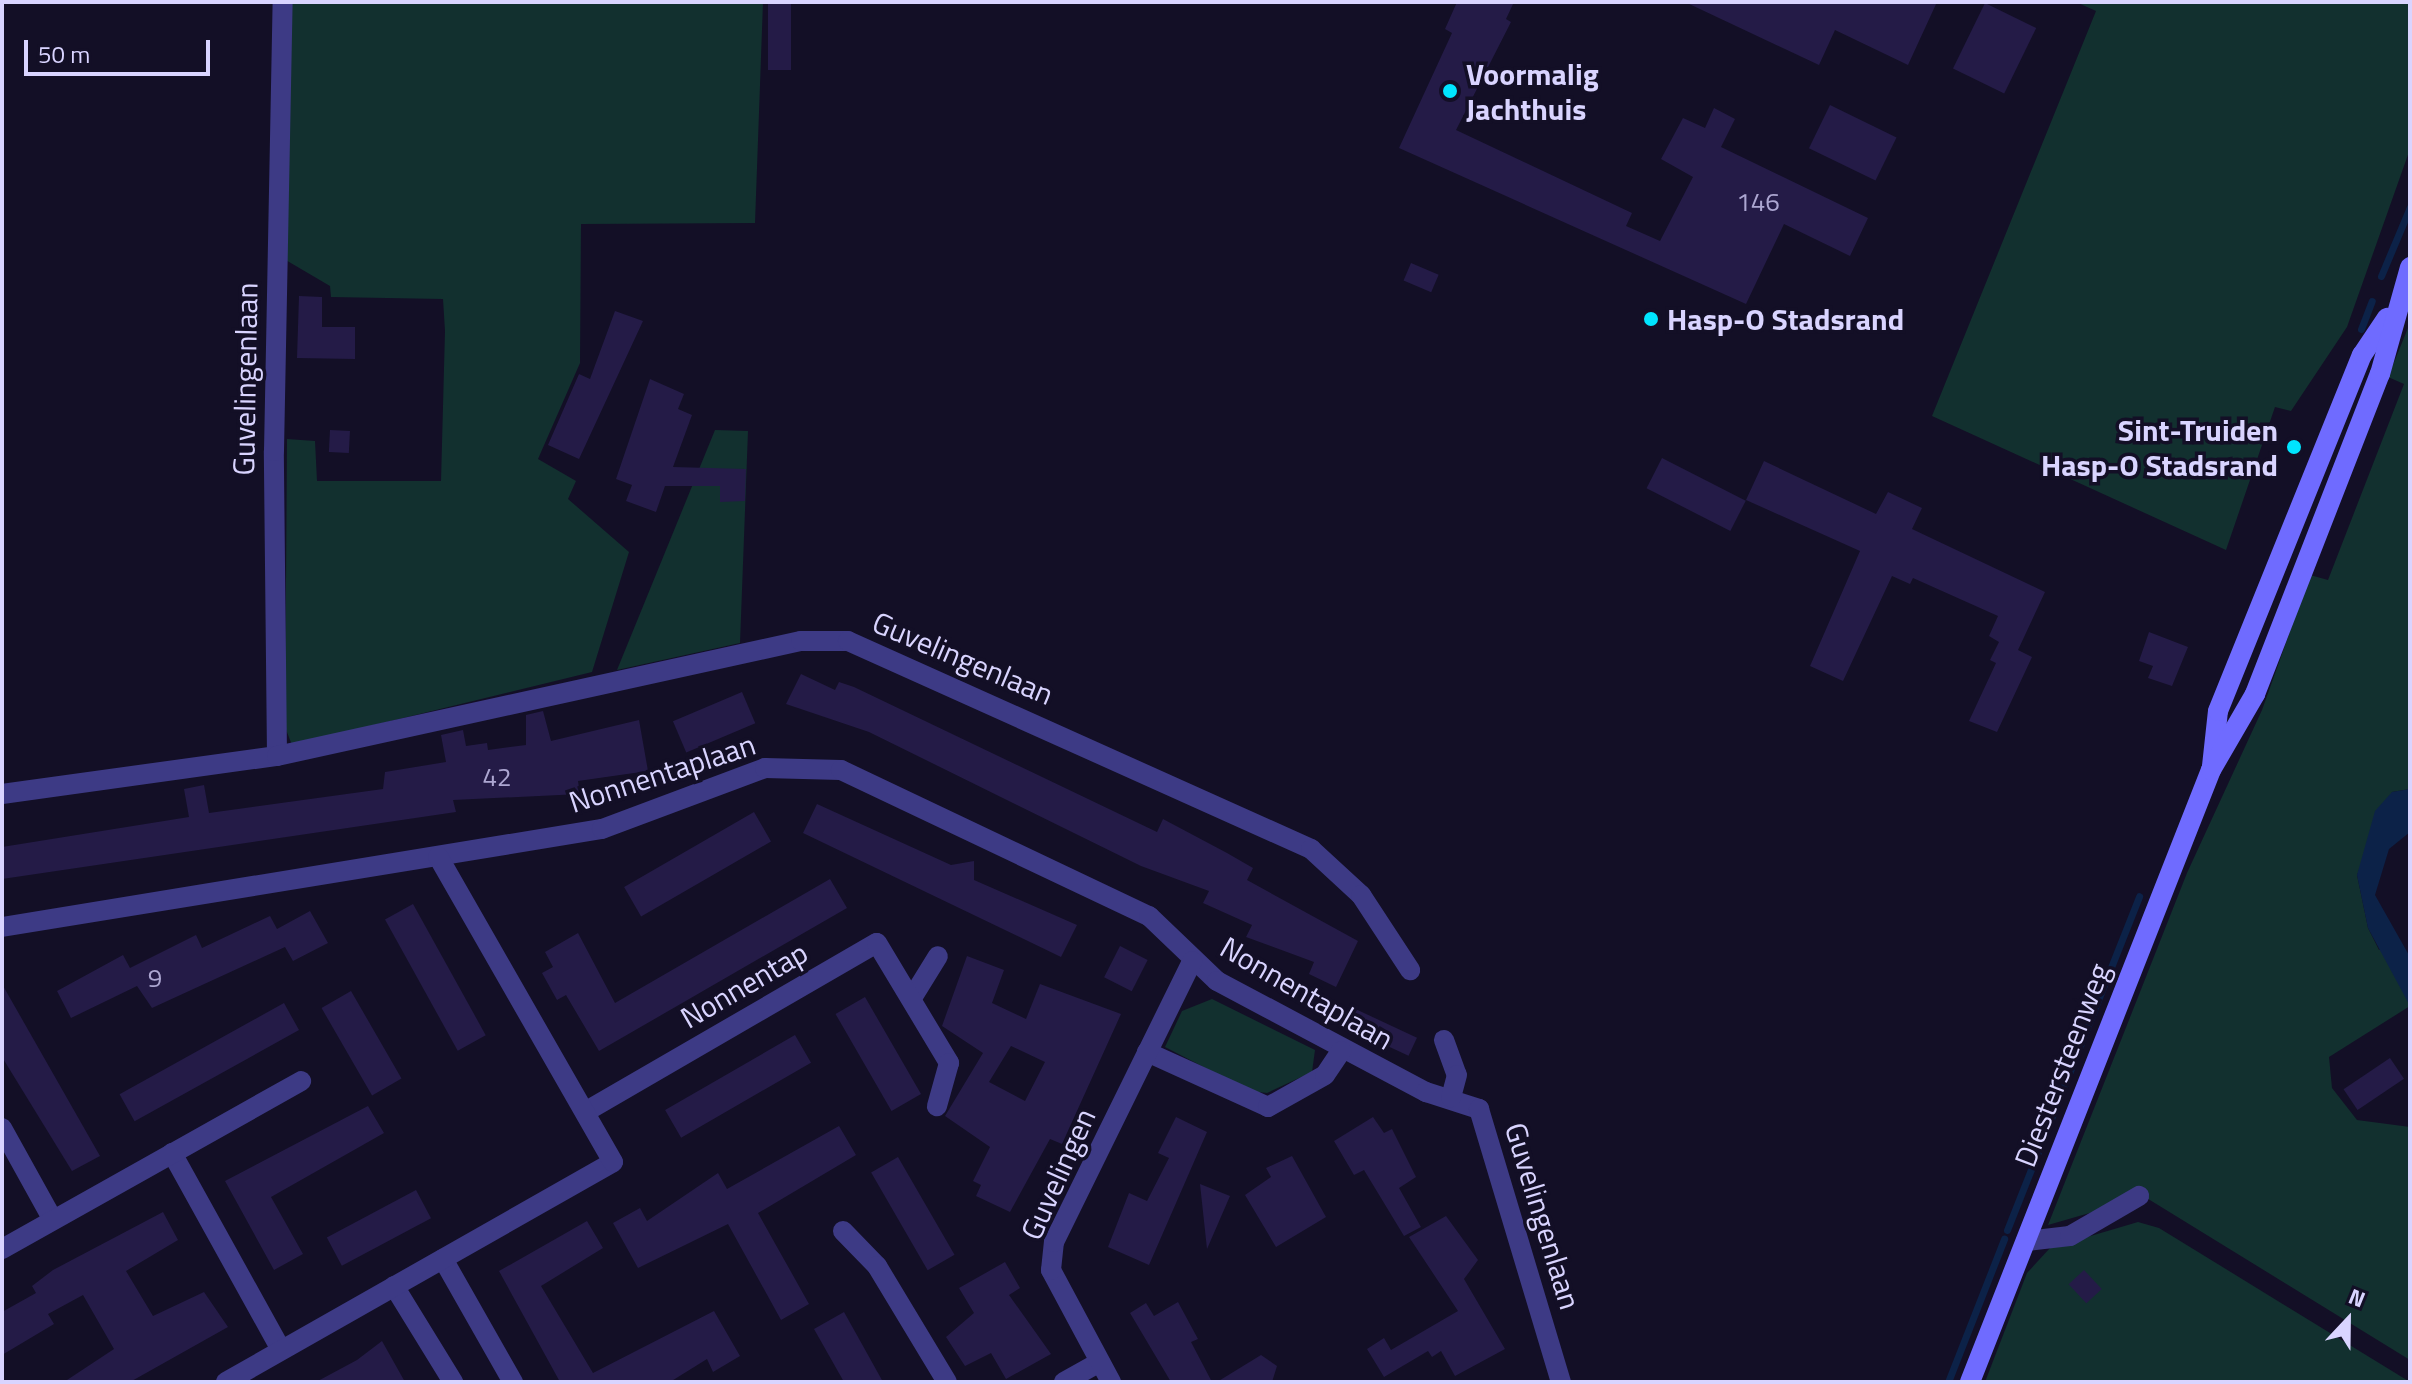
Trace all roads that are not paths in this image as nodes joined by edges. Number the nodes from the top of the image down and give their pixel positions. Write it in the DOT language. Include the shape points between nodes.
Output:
graph roads {
  1 [pos="283,2"];
  2 [pos="2410,267"];
  3 [pos="277,756"];
  4 [pos="2,794"];
  5 [pos="438,857"];
  6 [pos="2,927"];
  7 [pos="938,956"];
  8 [pos="1192,961"];
  9 [pos="1410,970"];
  10 [pos="912,998"];
  11 [pos="1444,1040"];
  12 [pos="1341,1051"];
  13 [pos="1147,1052"];
  14 [pos="301,1081"];
  15 [pos="1451,1097"];
  16 [pos="937,1106"];
  17 [pos="585,1112"];
  18 [pos="2,1128"];
  19 [pos="172,1153"];
  20 [pos="2139,1196"];
  21 [pos="53,1220"];
  22 [pos="843,1231"];
  23 [pos="2026,1241"];
  24 [pos="2,1249"];
  25 [pos="443,1259"];
  26 [pos="394,1286"];
  27 [pos="281,1350"];
  28 [pos="1100,1362"];
  29 [pos="226,1382"];
  30 [pos="453,1382"];
  31 [pos="513,1382"];
  32 [pos="947,1382"];
  33 [pos="1064,1382"];
  34 [pos="1111,1382"];
  35 [pos="1561,1382"];
  36 [pos="1970,1382"];
  1 -- 3 [label="street, Guvelingenlaan" via="274,451"];
  2 -- 23 [label="main road, Diestersteenweg" via="2393,310 2380,374 2247,714 2211,770"];
  3 -- 4 [label="street, Guvelingenlaan"];
  3 -- 9 [label="street, Guvelingenlaan" via="801,641 848,641 1311,849 1361,895"];
  5 -- 6 [label="street, Nonnentaplaan"];
  5 -- 8 [label="street, Nonnentaplaan" via="602,829 765,768 821,765 1149,916"];
  5 -- 17 [label="street"];
  7 -- 10 [label="street"];
  8 -- 12 [label="street, Nonnentaplaan"];
  8 -- 13 [label="street, Guvelingen"];
  10 -- 16 [label="street, Nonnentap" via="951,1071"];
  10 -- 17 [label="street, Nonnentap" via="877,943"];
  11 -- 15 [label="street" via="1457,1075"];
  12 -- 13 [label="street" via="1325,1075 1268,1107"];
  12 -- 15 [label="street, Nonnentaplaan" via="1426,1092"];
  13 -- 28 [label="street, Guvelingen" via="1054,1242 1051,1270"];
  14 -- 19 [label="street"];
  15 -- 35 [label="street, Guvelingenlaan" via="1479,1109"];
  17 -- 25 [label="street" via="613,1162"];
  18 -- 21 [label="street"];
  19 -- 21 [label="street"];
  19 -- 27 [label="street"];
  20 -- 23 [label="street" via="2070,1236"];
  21 -- 24 [label="street"];
  22 -- 32 [label="street" via="877,1266"];
  23 -- 36 [label="main road, Diestersteenweg"];
  25 -- 26 [label="street"];
  25 -- 31 [label="street"];
  26 -- 27 [label="street"];
  26 -- 30 [label="street"];
  27 -- 29 [label="street"];
  28 -- 33 [label="street"];
  28 -- 34 [label="street, Guvelingen"];
}
